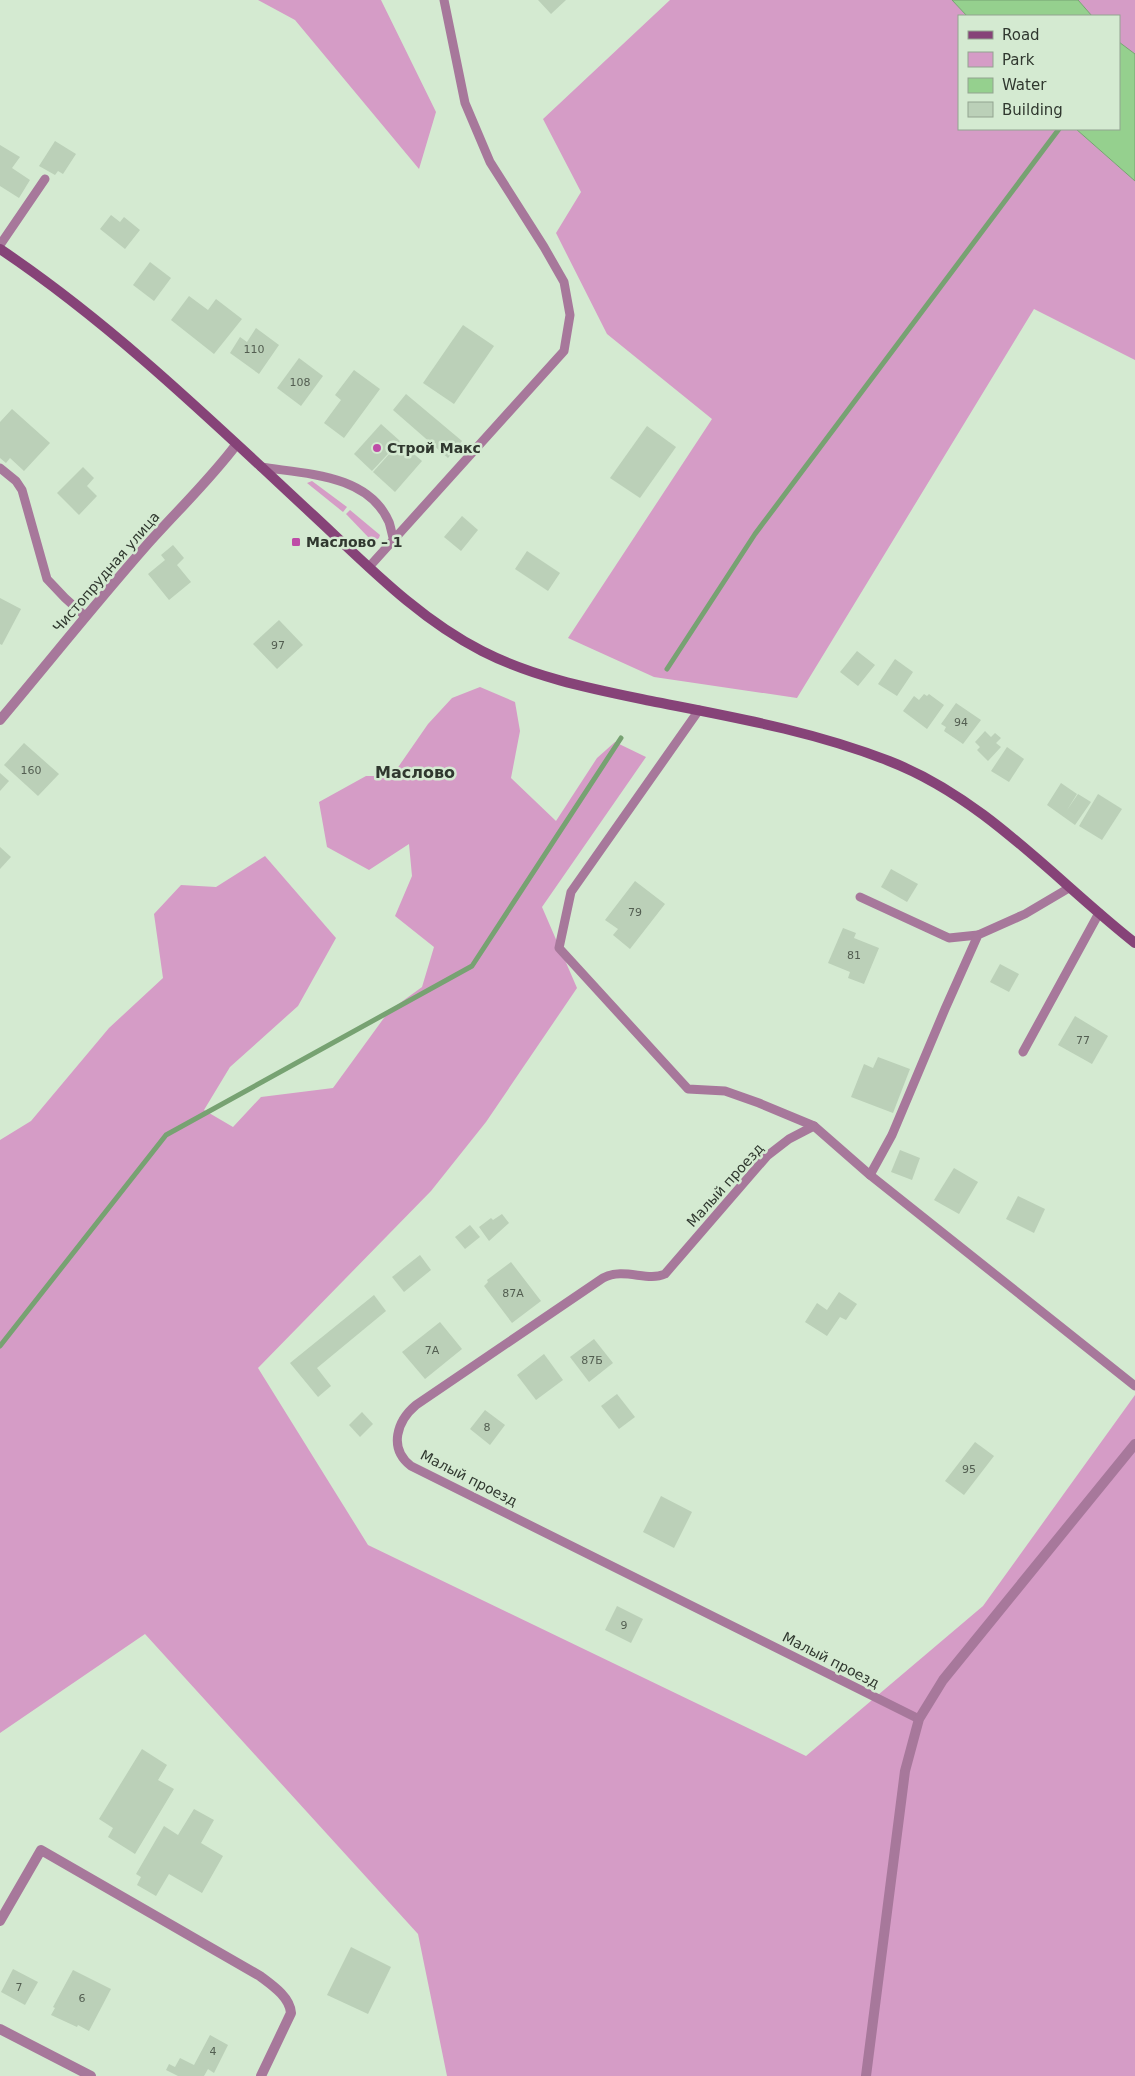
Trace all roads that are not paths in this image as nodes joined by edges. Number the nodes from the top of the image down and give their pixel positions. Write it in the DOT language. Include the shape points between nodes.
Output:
graph roads {
  1 [pos="444,0"];
  2 [pos="45,179"];
  3 [pos="0,245"];
  4 [pos="0,249"];
  5 [pos="236,445"];
  6 [pos="261,467"];
  7 [pos="0,468"];
  8 [pos="394,541"];
  9 [pos="369,567"];
  10 [pos="85,616"];
  11 [pos="699,710"];
  12 [pos="0,720"];
  13 [pos="1069,888"];
  14 [pos="860,897"];
  15 [pos="1099,913"];
  16 [pos="978,935"];
  17 [pos="1135,943"];
  18 [pos="1023,1052"];
  19 [pos="814,1126"];
  20 [pos="870,1175"];
  21 [pos="1135,1386"];
  22 [pos="1135,1444"];
  23 [pos="918,1719"];
  24 [pos="0,1921"];
  25 [pos="0,2029"];
  26 [pos="90,2076"];
  27 [pos="261,2076"];
  28 [pos="866,2076"];
  1 -- 8 [label="lane" via="464,103 490,162 564,282 570,316 564,351"];
  2 -- 3 [label="lane"];
  4 -- 5 [label="main road" via="91,315"];
  5 -- 6 [label="main road"];
  5 -- 10 [label="street, Чистопрудная улица"];
  6 -- 8 [label="lane" via="320,476 351,485 380,508"];
  6 -- 9 [label="main road"];
  7 -- 10 [label="lane" via="22,490 48,579"];
  8 -- 9 [label="lane"];
  9 -- 11 [label="main road" via="434,623 527,672 592,689"];
  10 -- 12 [label="street, Чистопрудная улица"];
  11 -- 13 [label="main road" via="788,728 892,762 968,803"];
  11 -- 19 [label="lane" via="571,892 560,948 688,1089 725,1091"];
  13 -- 15 [label="main road"];
  13 -- 16 [label="lane" via="1025,914"];
  14 -- 16 [label="lane" via="945,937"];
  15 -- 17 [label="main road"];
  15 -- 18 [label="lane"];
  16 -- 20 [label="lane" via="892,1136"];
  19 -- 20 [label="lane"];
  19 -- 23 [label="lane, Малый проезд" via="767,1156 665,1274 622,1273 603,1278 416,1405 402,1419 398,1446 411,1466"];
  20 -- 21 [label="lane"];
  22 -- 23 [label="street" via="943,1680"];
  23 -- 28 [label="street" via="902,1790"];
  24 -- 27 [label="street" via="40,1850 260,1976 289,2003 291,2013"];
  25 -- 26 [label="street"];
}
